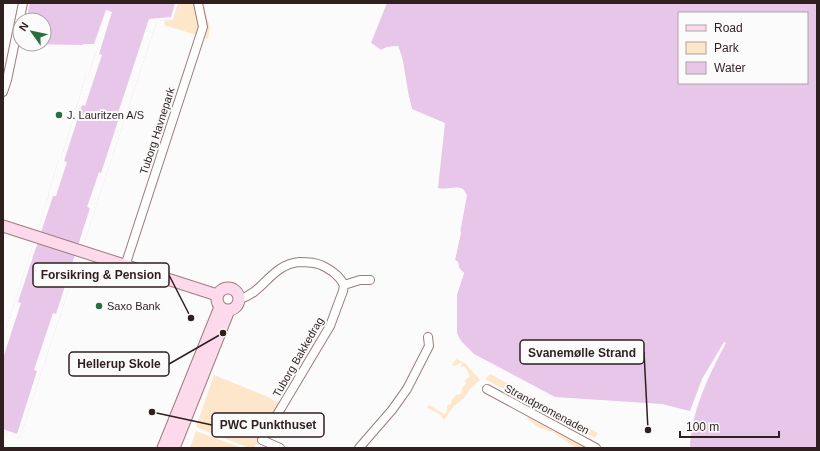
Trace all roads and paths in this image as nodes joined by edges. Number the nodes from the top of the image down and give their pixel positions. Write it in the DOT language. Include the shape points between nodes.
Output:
graph roads {
  1 [pos="23,3"];
  2 [pos="198,3"];
  3 [pos="3,92"];
  4 [pos="3,226"];
  5 [pos="125,266"];
  6 [pos="370,280"];
  7 [pos="344,286"];
  8 [pos="217,295"];
  9 [pos="240,299"];
  10 [pos="225,308"];
  11 [pos="428,337"];
  12 [pos="487,389"];
  13 [pos="163,448"];
  14 [pos="174,448"];
  15 [pos="280,448"];
  16 [pos="359,448"];
  17 [pos="596,448"];
  1 -- 3 [label="street"];
  2 -- 5 [label="street, Tuborg Havnepark" via="203,27"];
  4 -- 5 [label="street"];
  5 -- 8 [label="street"];
  6 -- 7 [label="street" via="360,280"];
  7 -- 9 [label="street" via="334,272 318,264 293,263 280,268 251,295"];
  7 -- 15 [label="street, Tuborg Bakkedrag" via="330,326 262,440"];
  8 -- 9 [label="street" via="222,289 229,287 238,292"];
  8 -- 10 [label="street" via="217,302"];
  9 -- 10 [label="street" via="237,306"];
  10 -- 13 [label="street"];
  10 -- 14 [label="street"];
  11 -- 16 [label="street" via="429,346 407,389"];
  12 -- 17 [label="street, Strandpromenaden"];
}
